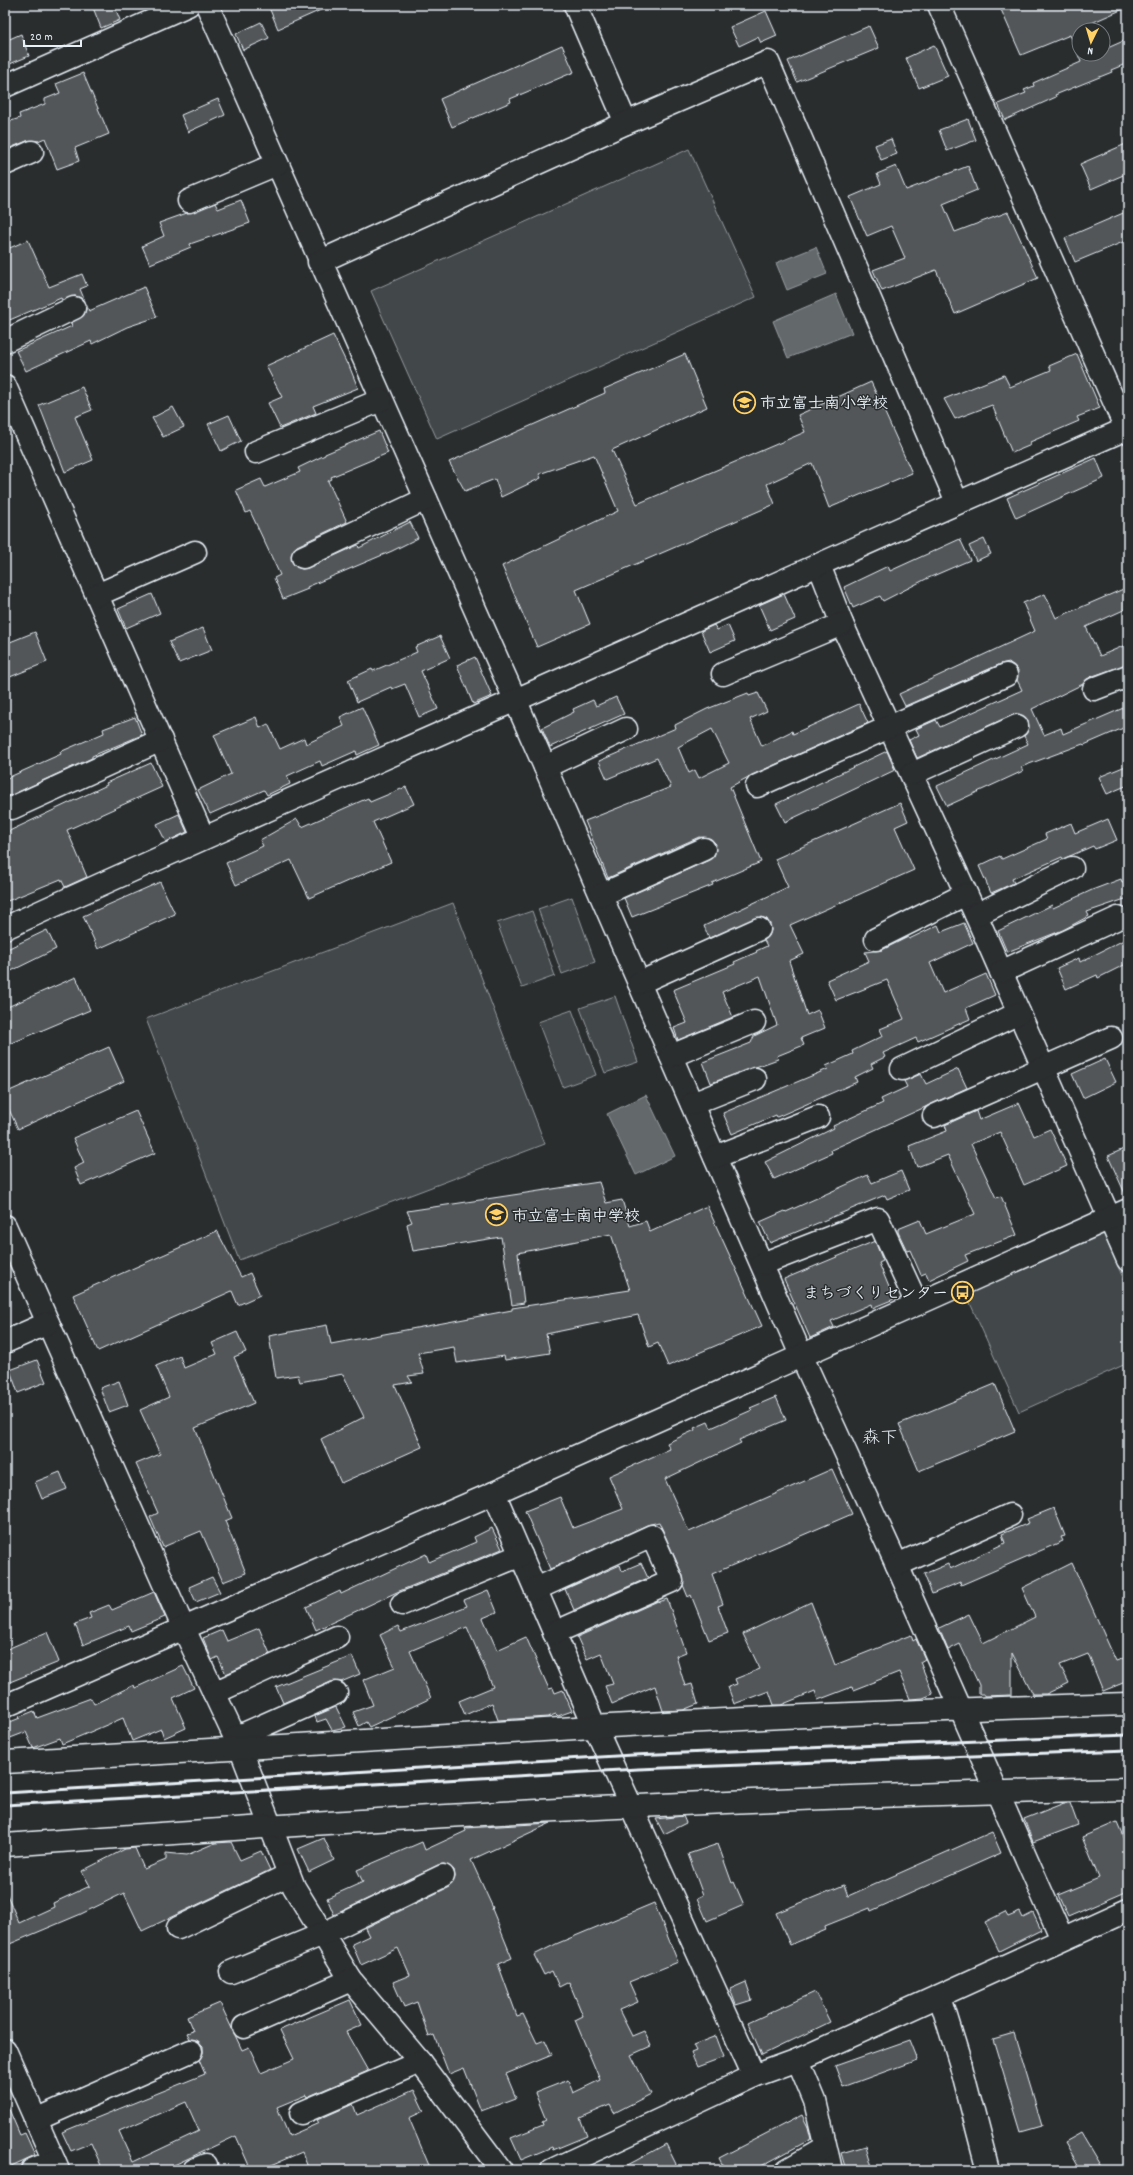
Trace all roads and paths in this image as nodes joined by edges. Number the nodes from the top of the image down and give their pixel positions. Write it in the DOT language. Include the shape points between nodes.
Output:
graph roads {
  1 [pos="188,5"];
  2 [pos="207,5"];
  3 [pos="574,5"];
  4 [pos="939,5"];
  5 [pos="5,86"];
  6 [pos="626,123"];
  7 [pos="32,152"];
  8 [pos="5,164"];
  9 [pos="276,164"];
  10 [pos="189,201"];
  11 [pos="319,262"];
  12 [pos="74,308"];
  13 [pos="5,341"];
  14 [pos="7,396"];
  15 [pos="381,400"];
  16 [pos="1127,430"];
  17 [pos="256,452"];
  18 [pos="426,499"];
  19 [pos="957,502"];
  20 [pos="195,552"];
  21 [pos="303,557"];
  22 [pos="819,565"];
  23 [pos="97,595"];
  24 [pos="842,624"];
  25 [pos="723,674"];
  26 [pos="1006,675"];
  27 [pos="1128,676"];
  28 [pos="1094,689"];
  29 [pos="514,701"];
  30 [pos="888,726"];
  31 [pos="1017,726"];
  32 [pos="626,729"];
  33 [pos="161,740"];
  34 [pos="545,767"];
  35 [pos="912,774"];
  36 [pos="757,786"];
  37 [pos="12,808"];
  38 [pos="203,837"];
  39 [pos="704,849"];
  40 [pos="1072,868"];
  41 [pos="966,894"];
  42 [pos="601,895"];
  43 [pos="976,915"];
  44 [pos="1118,918"];
  45 [pos="5,928"];
  46 [pos="759,929"];
  47 [pos="876,939"];
  48 [pos="1001,972"];
  49 [pos="639,982"];
  50 [pos="1019,1013"];
  51 [pos="754,1022"];
  52 [pos="1111,1038"];
  53 [pos="671,1056"];
  54 [pos="1044,1067"];
  55 [pos="902,1069"];
  56 [pos="755,1079"];
  57 [pos="692,1104"];
  58 [pos="934,1116"];
  59 [pos="818,1117"];
  60 [pos="715,1157"];
  61 [pos="1119,1214"];
  62 [pos="5,1226"];
  63 [pos="1128,1260"];
  64 [pos="762,1264"];
  65 [pos="916,1304"];
  66 [pos="48,1323"];
  67 [pos="5,1342"];
  68 [pos="801,1355"];
  69 [pos="494,1492"];
  70 [pos="1010,1515"];
  71 [pos="521,1555"];
  72 [pos="897,1565"];
  73 [pos="536,1589"];
  74 [pos="402,1604"];
  75 [pos="184,1629"];
  76 [pos="554,1633"];
  77 [pos="337,1637"];
  78 [pos="214,1693"];
  79 [pos="336,1693"];
  80 [pos="1128,1704"];
  81 [pos="5,1706"];
  82 [pos="959,1709"];
  83 [pos="595,1727"];
  84 [pos="238,1744"];
  85 [pos="5,1762"];
  86 [pos="1128,1789"];
  87 [pos="996,1792"];
  88 [pos="631,1808"];
  89 [pos="271,1825"];
  90 [pos="5,1845"];
  91 [pos="288,1875"];
  92 [pos="443,1876"];
  93 [pos="1128,1910"];
  94 [pos="178,1928"];
  95 [pos="323,1934"];
  96 [pos="1062,1939"];
  97 [pos="231,1972"];
  98 [pos="351,1980"];
  99 [pos="940,1997"];
  100 [pos="244,2027"];
  101 [pos="5,2050"];
  102 [pos="191,2052"];
  103 [pos="798,2060"];
  104 [pos="420,2062"];
  105 [pos="754,2076"];
  106 [pos="300,2113"];
  107 [pos="35,2120"];
  108 [pos="825,2148"];
  109 [pos="56,2165"];
  110 [pos="32,2170"];
  111 [pos="501,2170"];
  112 [pos="552,2170"];
  113 [pos="787,2170"];
  114 [pos="832,2170"];
  115 [pos="988,2170"];
  1 -- 5 [label="street"];
  2 -- 9 [label="street"];
  3 -- 6 [label="street"];
  4 -- 16 [label="street"];
  6 -- 11 [label="street"];
  6 -- 19 [label="street" via="768,62"];
  7 -- 8 [label="street"];
  9 -- 10 [label="street"];
  9 -- 11 [label="street"];
  11 -- 15 [label="street"];
  12 -- 13 [label="street"];
  14 -- 23 [label="street"];
  15 -- 17 [label="street"];
  15 -- 18 [label="street"];
  16 -- 19 [label="street"];
  18 -- 21 [label="street"];
  18 -- 29 [label="street"];
  19 -- 22 [label="street"];
  20 -- 23 [label="street"];
  22 -- 24 [label="street"];
  22 -- 29 [label="street"];
  23 -- 33 [label="street"];
  24 -- 25 [label="street"];
  24 -- 30 [label="street"];
  26 -- 30 [label="street"];
  27 -- 28 [label="street"];
  29 -- 34 [label="street"];
  29 -- 38 [label="street"];
  30 -- 35 [label="street"];
  30 -- 36 [label="street"];
  31 -- 35 [label="street"];
  32 -- 34 [label="street"];
  33 -- 37 [label="street"];
  33 -- 38 [label="street"];
  34 -- 42 [label="street"];
  35 -- 41 [label="street"];
  38 -- 45 [label="street"];
  39 -- 42 [label="street"];
  40 -- 43 [label="street"];
  41 -- 43 [label="street"];
  41 -- 47 [label="street"];
  42 -- 49 [label="street"];
  43 -- 48 [label="street"];
  44 -- 48 [label="street"];
  46 -- 49 [label="street"];
  48 -- 50 [label="street"];
  49 -- 53 [label="street"];
  50 -- 54 [label="street"];
  50 -- 55 [label="street"];
  51 -- 53 [label="street"];
  52 -- 54 [label="street"];
  53 -- 57 [label="street"];
  54 -- 58 [label="street"];
  54 -- 61 [label="street"];
  56 -- 57 [label="street"];
  57 -- 60 [label="street"];
  59 -- 60 [label="street"];
  60 -- 64 [label="street"];
  61 -- 63 [label="street"];
  61 -- 65 [label="street"];
  62 -- 66 [label="street"];
  64 -- 65 [label="street" via="878,1219"];
  64 -- 68 [label="street"];
  65 -- 68 [label="street"];
  66 -- 67 [label="street"];
  66 -- 75 [label="street"];
  68 -- 69 [label="street"];
  68 -- 72 [label="street"];
  69 -- 71 [label="street"];
  69 -- 75 [label="street"];
  70 -- 72 [label="street"];
  71 -- 73 [label="street"];
  71 -- 74 [label="street"];
  72 -- 82 [label="street"];
  73 -- 76 [label="street"];
  73 -- 76 [label="street" via="652,1536 672,1581"];
  75 -- 78 [label="street"];
  75 -- 81 [label="street"];
  76 -- 83 [label="street"];
  77 -- 78 [label="street"];
  78 -- 84 [label="street"];
  79 -- 84 [label="street"];
  80 -- 82 [label="street"];
  82 -- 83 [label="street"];
  82 -- 87 [label="street"];
  83 -- 84 [label="street"];
  83 -- 88 [label="street"];
  84 -- 85 [label="street"];
  84 -- 89 [label="street"];
  86 -- 87 [label="street"];
  87 -- 88 [label="street"];
  87 -- 96 [label="street"];
  88 -- 89 [label="street"];
  88 -- 105 [label="street"];
  89 -- 90 [label="street"];
  89 -- 91 [label="street"];
  91 -- 94 [label="street"];
  91 -- 95 [label="street"];
  92 -- 95 [label="street"];
  93 -- 96 [label="street"];
  95 -- 97 [label="street"];
  95 -- 98 [label="street"];
  96 -- 99 [label="street"];
  98 -- 100 [label="street"];
  98 -- 104 [label="street"];
  99 -- 103 [label="street"];
  99 -- 115 [label="street"];
  101 -- 107 [label="street"];
  102 -- 107 [label="street"];
  103 -- 105 [label="street"];
  103 -- 108 [label="street" via="815,2101"];
  104 -- 106 [label="street"];
  104 -- 111 [label="street"];
  105 -- 112 [label="street"];
  107 -- 109 [label="street"];
  108 -- 113 [label="street"];
  108 -- 114 [label="street"];
  109 -- 110 [label="street"];
}
